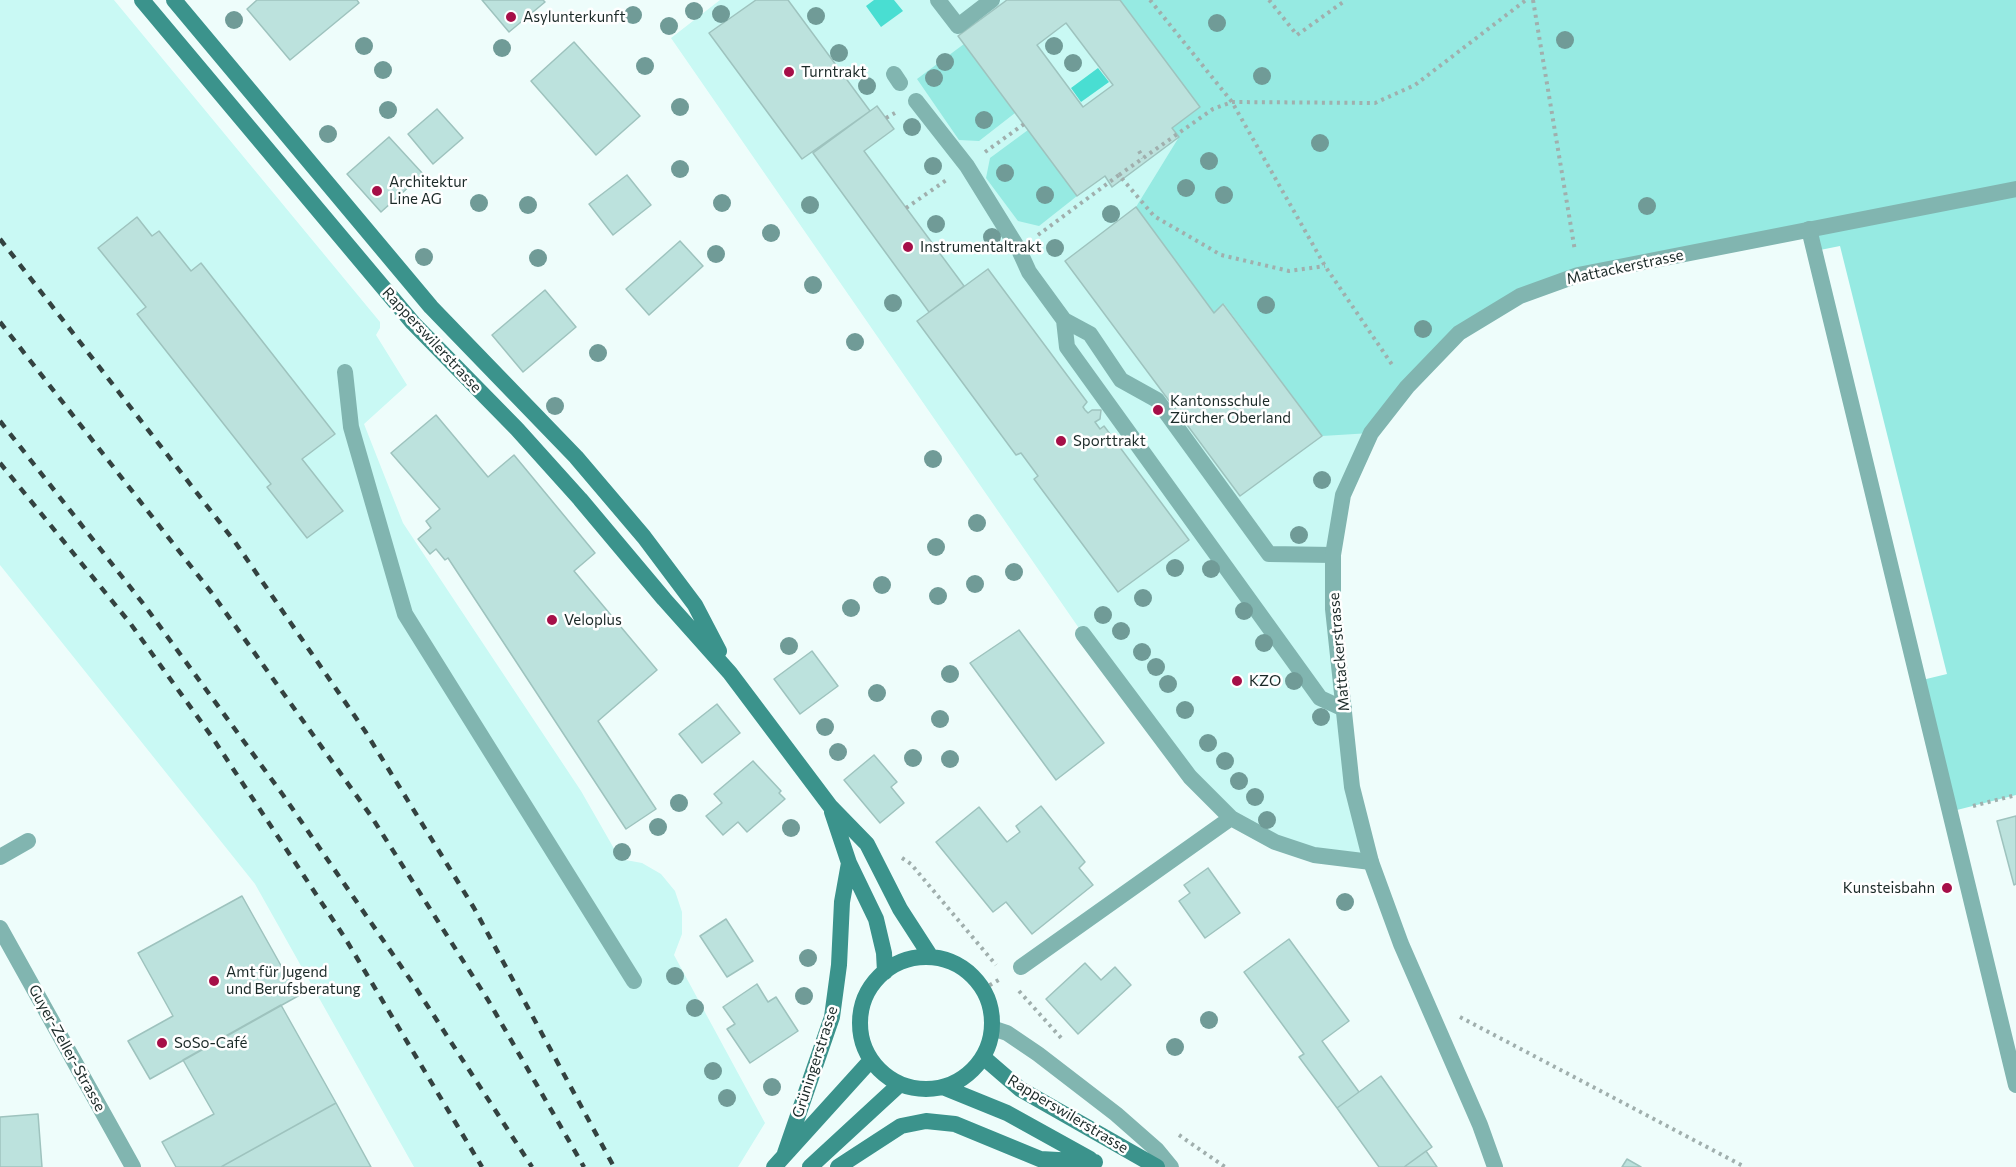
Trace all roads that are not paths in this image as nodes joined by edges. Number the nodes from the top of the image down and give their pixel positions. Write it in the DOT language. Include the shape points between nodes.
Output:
graph roads {
  1 [pos="142,0"];
  2 [pos="938,0"];
  3 [pos="992,0"];
  4 [pos="177,1"];
  5 [pos="916,101"];
  6 [pos="2016,189"];
  7 [pos="1809,229"];
  8 [pos="1064,320"];
  9 [pos="345,372"];
  10 [pos="1334,555"];
  11 [pos="1083,634"];
  12 [pos="730,673"];
  13 [pos="1344,709"];
  14 [pos="830,806"];
  15 [pos="1231,818"];
  16 [pos="28,841"];
  17 [pos="0,857"];
  18 [pos="1371,862"];
  19 [pos="849,863"];
  20 [pos="0,928"];
  21 [pos="931,957"];
  22 [pos="1021,967"];
  23 [pos="885,972"];
  24 [pos="634,981"];
  25 [pos="992,1028"];
  26 [pos="983,1057"];
  27 [pos="871,1060"];
  28 [pos="900,1084"];
  29 [pos="2016,1085"];
  30 [pos="943,1087"];
  31 [pos="785,1153"];
  32 [pos="1099,1165"];
  33 [pos="133,1167"];
  34 [pos="774,1167"];
  35 [pos="810,1167"];
  36 [pos="838,1167"];
  37 [pos="1157,1167"];
  38 [pos="1171,1167"];
  39 [pos="1495,1167"];
  1 -- 12 [label="main road, Rapperswilerstrasse" via="413,323 557,473"];
  2 -- 3 [label="street" via="958,26"];
  4 -- 12 [label="main road, Rapperswilerstrasse" via="431,307 576,457 644,537 695,605"];
  5 -- 8 [label="street" via="967,166 1029,272"];
  6 -- 7 [label="street, Mattackerstrasse"];
  7 -- 10 [label="street, Mattackerstrasse" via="1578,274 1520,296 1459,333 1407,387 1371,433 1343,495"];
  7 -- 29 [label="street"];
  8 -- 10 [label="street" via="1090,334 1121,380 1157,400 1269,554"];
  8 -- 13 [label="street" via="1067,347 1092,382 1320,698"];
  9 -- 24 [label="street" via="351,427 405,614"];
  10 -- 13 [label="street, Mattackerstrasse" via="1333,609"];
  11 -- 15 [label="street" via="1190,777"];
  12 -- 14 [label="main road, Rapperswilerstrasse"];
  13 -- 18 [label="street, Mattackerstrasse" via="1352,787"];
  14 -- 19 [label="main road, Rapperswilerstrasse"];
  14 -- 21 [label="main road, Rapperswilerstrasse" via="867,844 900,909"];
  15 -- 18 [label="street" via="1275,842 1314,855"];
  15 -- 22 [label="street"];
  16 -- 17 [label="street"];
  18 -- 39 [label="street, Mattackerstrasse" via="1401,944"];
  19 -- 23 [label="main road, Rapperswilerstrasse" via="876,919"];
  19 -- 31 [label="main road, Grüningerstrasse" via="832,1017"];
  20 -- 33 [label="street, Guyer-Zeller-Strasse"];
  21 -- 23 [label="main road" via="914,958"];
  21 -- 25 [label="main road" via="961,967 983,989 989,1001"];
  23 -- 27 [label="main road" via="863,1004 860,1023"];
  25 -- 26 [label="main road"];
  25 -- 38 [label="street" via="1038,1054 1116,1114"];
  26 -- 30 [label="main road" via="966,1076"];
  26 -- 37 [label="main road, Rapperswilerstrasse" via="1020,1089"];
  27 -- 28 [label="main road"];
  27 -- 31 [label="main road, Grüningerstrasse"];
  28 -- 30 [label="main road" via="914,1088"];
  28 -- 35 [label="main road"];
  30 -- 32 [label="main road, Rapperswilerstrasse" via="1007,1113"];
  31 -- 34 [label="main road, Grüningerstrasse"];
  32 -- 36 [label="main road" via="1040,1159 955,1124 926,1121 901,1126"];
}
